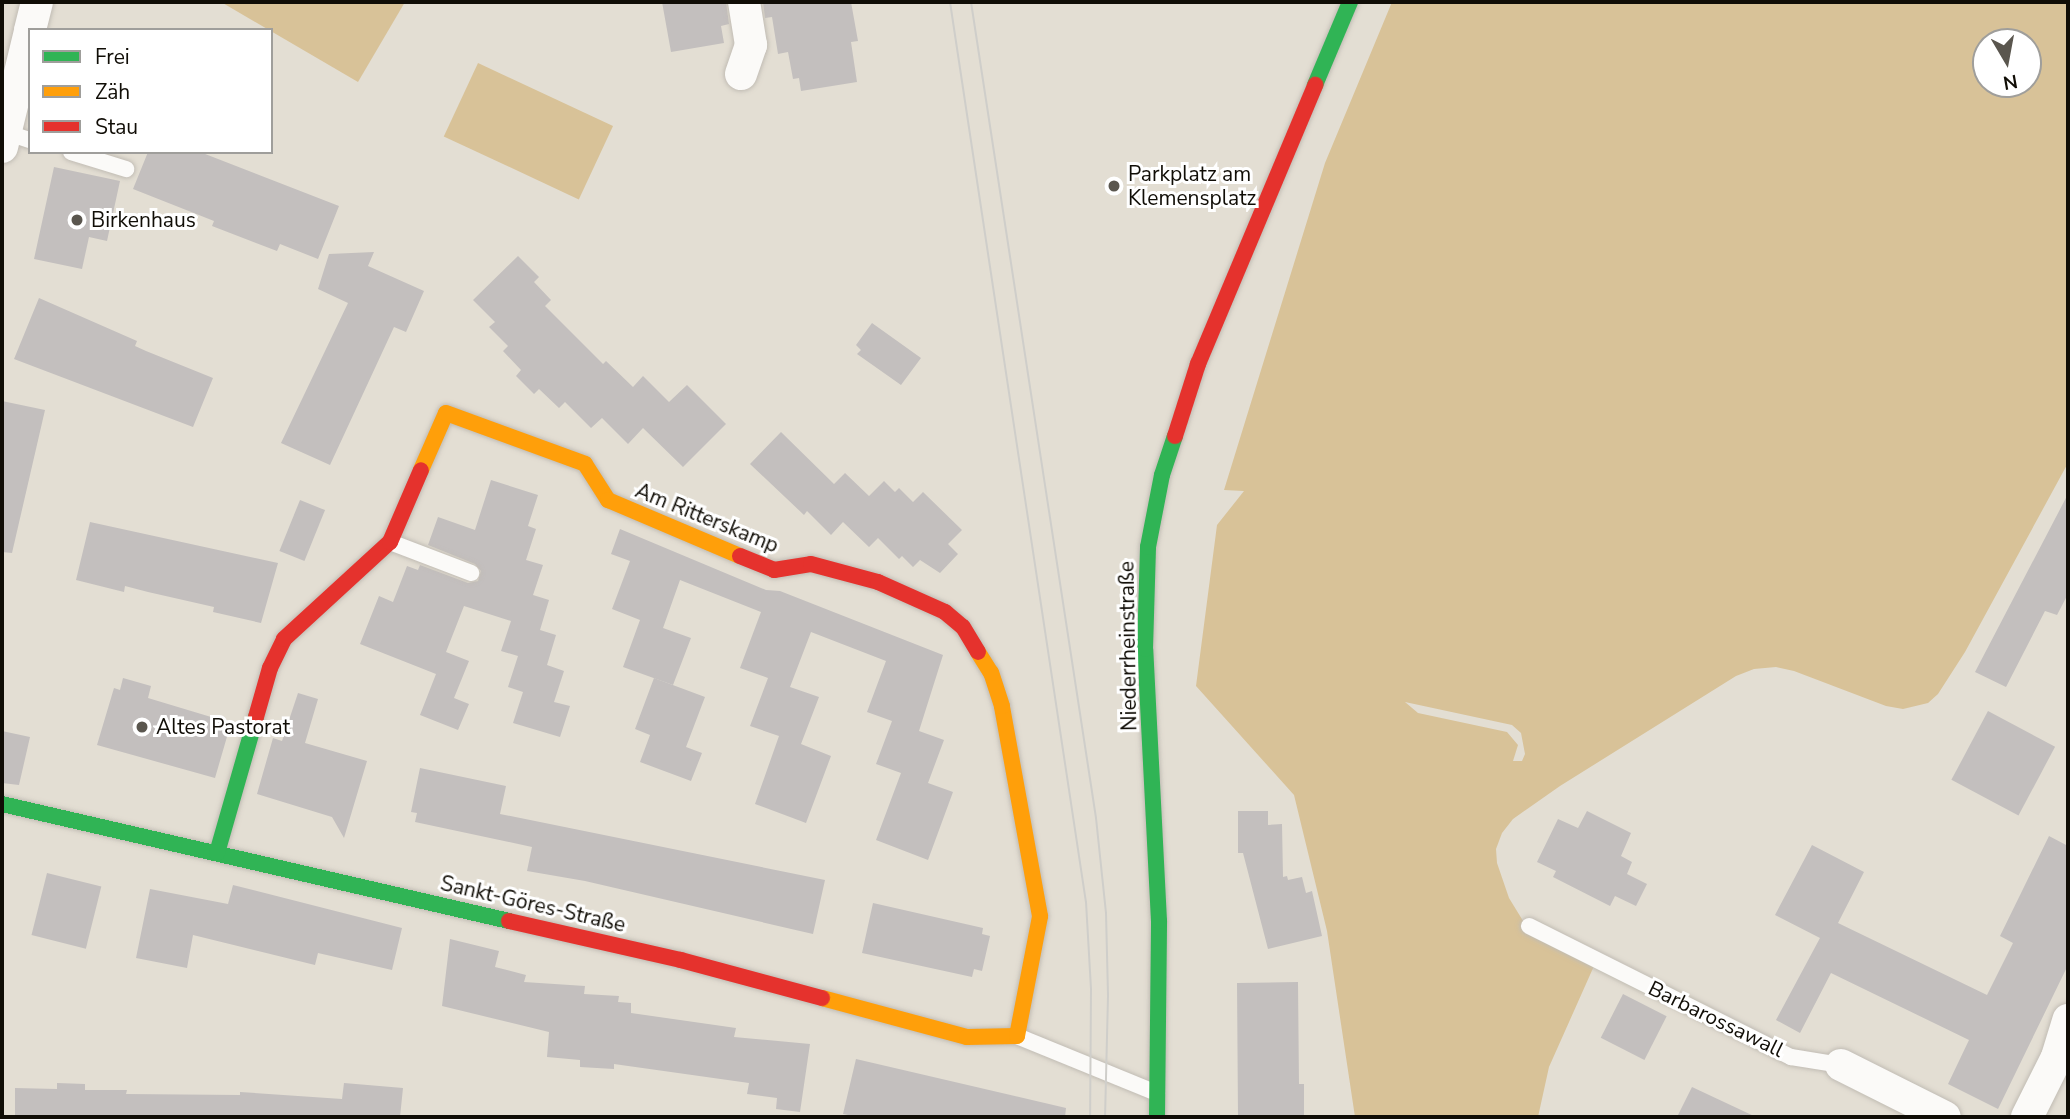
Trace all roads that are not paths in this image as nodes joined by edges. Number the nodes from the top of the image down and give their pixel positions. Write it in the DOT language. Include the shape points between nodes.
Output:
graph roads {
  1 [pos="37,2"];
  2 [pos="744,2"];
  3 [pos="1344,5"];
  4 [pos="31,28"];
  5 [pos="28,41"];
  6 [pos="741,74"];
  7 [pos="9,139"];
  8 [pos="78,154"];
  9 [pos="127,169"];
  10 [pos="390,542"];
  11 [pos="471,573"];
  12 [pos="2,804"];
  13 [pos="216,853"];
  14 [pos="1529,926"];
  15 [pos="2068,1020"];
  16 [pos="1017,1036"];
  17 [pos="1841,1065"];
  18 [pos="1157,1093"];
  19 [pos="1157,1117"];
  20 [pos="1945,1117"];
  21 [pos="2027,1117"];
  1 -- 4 [label="street"];
  2 -- 6 [label="street" via="751,45"];
  3 -- 18 [label="street, Niederrheinstraße" via="1198,364 1162,475 1147,547 1145,649 1159,922"];
  5 -- 7 [label="street"];
  8 -- 9 [label="lane"];
  10 -- 11 [label="lane"];
  10 -- 13 [label="street, Am Ritterskamp" via="284,639 270,667"];
  10 -- 16 [label="street, Am Ritterskamp" via="446,412 585,464 607,500 774,570 811,564 878,582 945,612 977,647 1002,706 1040,916"];
  12 -- 13 [label="street, Sankt-Göres-Straße"];
  13 -- 16 [label="street, Sankt-Göres-Straße" via="681,960 967,1037"];
  14 -- 17 [label="lane, Barbarossawall" via="1791,1057"];
  15 -- 21 [label="street" via="2057,1057"];
  16 -- 18 [label="lane"];
  17 -- 20 [label="street, Barbarossawall"];
  18 -- 19 [label="street, Niederrheinstraße"];
}
